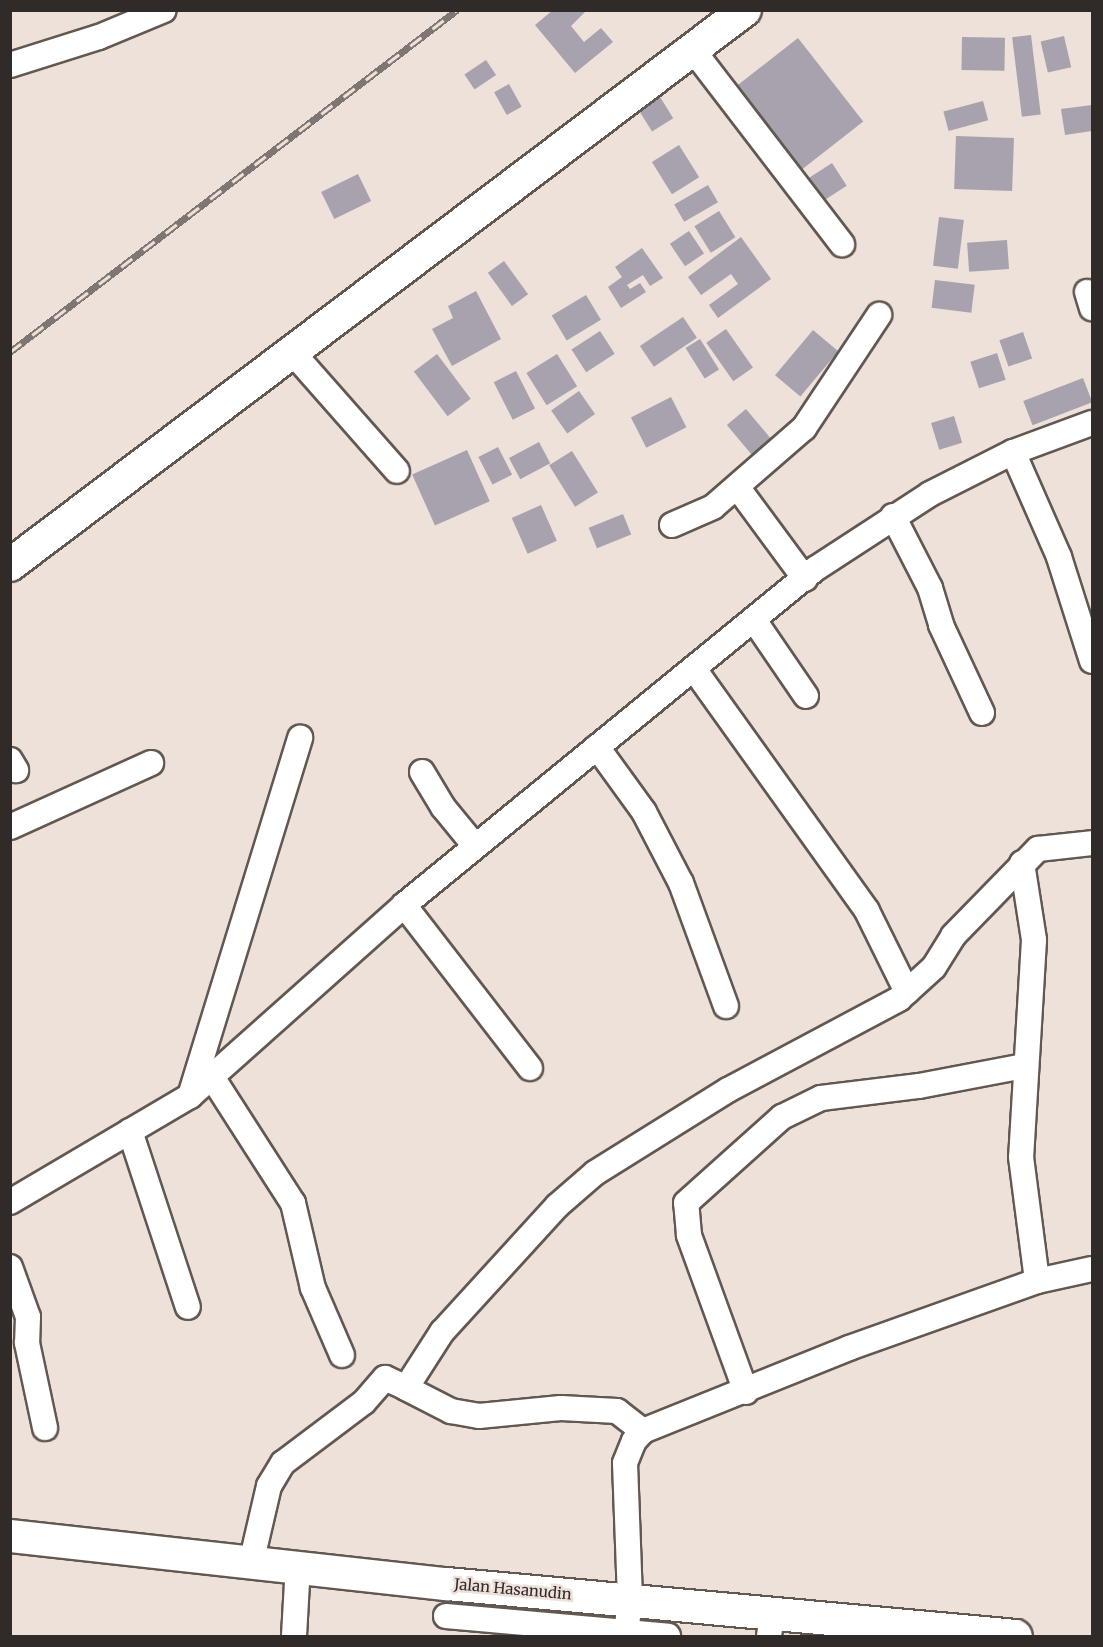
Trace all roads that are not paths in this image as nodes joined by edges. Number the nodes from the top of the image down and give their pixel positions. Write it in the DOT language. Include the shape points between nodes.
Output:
graph roads {
  1 [pos="164,10"];
  2 [pos="745,10"];
  3 [pos="693,51"];
  4 [pos="10,65"];
  5 [pos="842,244"];
  6 [pos="879,315"];
  7 [pos="293,354"];
  8 [pos="1092,423"];
  9 [pos="1013,452"];
  10 [pos="397,471"];
  11 [pos="738,488"];
  12 [pos="893,516"];
  13 [pos="672,525"];
  14 [pos="10,565"];
  15 [pos="805,579"];
  16 [pos="754,620"];
  17 [pos="1092,661"];
  18 [pos="694,669"];
  19 [pos="806,696"];
  20 [pos="981,713"];
  21 [pos="300,738"];
  22 [pos="597,747"];
  23 [pos="151,763"];
  24 [pos="422,772"];
  25 [pos="10,826"];
  26 [pos="1092,843"];
  27 [pos="475,846"];
  28 [pos="1022,863"];
  29 [pos="404,905"];
  30 [pos="907,992"];
  31 [pos="726,1006"];
  32 [pos="1024,1066"];
  33 [pos="530,1068"];
  34 [pos="212,1077"];
  35 [pos="190,1096"];
  36 [pos="130,1131"];
  37 [pos="10,1202"];
  38 [pos="10,1267"];
  39 [pos="1092,1269"];
  40 [pos="1037,1281"];
  41 [pos="188,1307"];
  42 [pos="342,1355"];
  43 [pos="406,1388"];
  44 [pos="746,1392"];
  45 [pos="45,1428"];
  46 [pos="643,1431"];
  47 [pos="10,1536"];
  48 [pos="252,1559"];
  49 [pos="298,1565"];
  50 [pos="447,1584"];
  51 [pos="630,1599"];
  52 [pos="771,1625"];
  53 [pos="446,1626"];
  54 [pos="921,1633"];
  55 [pos="626,1634"];
  56 [pos="294,1636"];
  57 [pos="669,1636"];
  58 [pos="1016,1636"];
  1 -- 4 [label="street"];
  2 -- 3 [label="main road"];
  3 -- 5 [label="street"];
  3 -- 7 [label="main road"];
  6 -- 11 [label="street" via="804,428"];
  7 -- 10 [label="street"];
  7 -- 14 [label="main road"];
  8 -- 9 [label="street"];
  9 -- 12 [label="street"];
  9 -- 17 [label="street" via="1059,557"];
  11 -- 13 [label="street" via="713,507"];
  11 -- 15 [label="street"];
  12 -- 15 [label="street"];
  12 -- 20 [label="street" via="930,588 941,625"];
  15 -- 16 [label="street"];
  16 -- 18 [label="street"];
  16 -- 19 [label="street"];
  18 -- 22 [label="street"];
  18 -- 30 [label="street" via="867,911"];
  21 -- 35 [label="street"];
  22 -- 27 [label="street"];
  22 -- 31 [label="street" via="644,812 681,884"];
  23 -- 25 [label="street"];
  24 -- 27 [label="street" via="443,807"];
  26 -- 28 [label="street" via="1038,849"];
  27 -- 29 [label="street"];
  28 -- 30 [label="street" via="953,936 934,967"];
  28 -- 32 [label="street" via="1034,940"];
  29 -- 33 [label="street"];
  29 -- 34 [label="street"];
  30 -- 43 [label="street" via="850,1027 728,1090 595,1173 557,1206 442,1332"];
  32 -- 40 [label="street" via="1021,1157"];
  32 -- 44 [label="street" via="918,1086 821,1098 782,1117 686,1203 689,1235"];
  34 -- 35 [label="street"];
  34 -- 42 [label="street" via="293,1203 309,1255 313,1288"];
  35 -- 36 [label="street"];
  36 -- 37 [label="street"];
  36 -- 41 [label="street"];
  38 -- 45 [label="street" via="28,1317 27,1343"];
  39 -- 40 [label="street"];
  40 -- 44 [label="street" via="849,1348"];
  43 -- 46 [label="street" via="451,1412 479,1416 561,1408 617,1411"];
  43 -- 48 [label="street" via="385,1378 364,1402 283,1463 269,1486"];
  44 -- 46 [label="street"];
  46 -- 51 [label="street" via="625,1463"];
  47 -- 48 [label="main road, Jalan Hasanudin"];
  48 -- 49 [label="main road, Jalan Hasanudin"];
  49 -- 50 [label="main road, Jalan Hasanudin"];
  49 -- 56 [label="street"];
  50 -- 51 [label="main road, Jalan Hasanudin"];
  50 -- 53 [label="street"];
  51 -- 52 [label="main road, Jalan Hasanudin"];
  51 -- 55 [label="street"];
  52 -- 54 [label="main road, Jalan Hasanudin"];
  53 -- 55 [label="street"];
  54 -- 58 [label="main road, Jalan Hasanudin"];
  55 -- 57 [label="street"];
}
